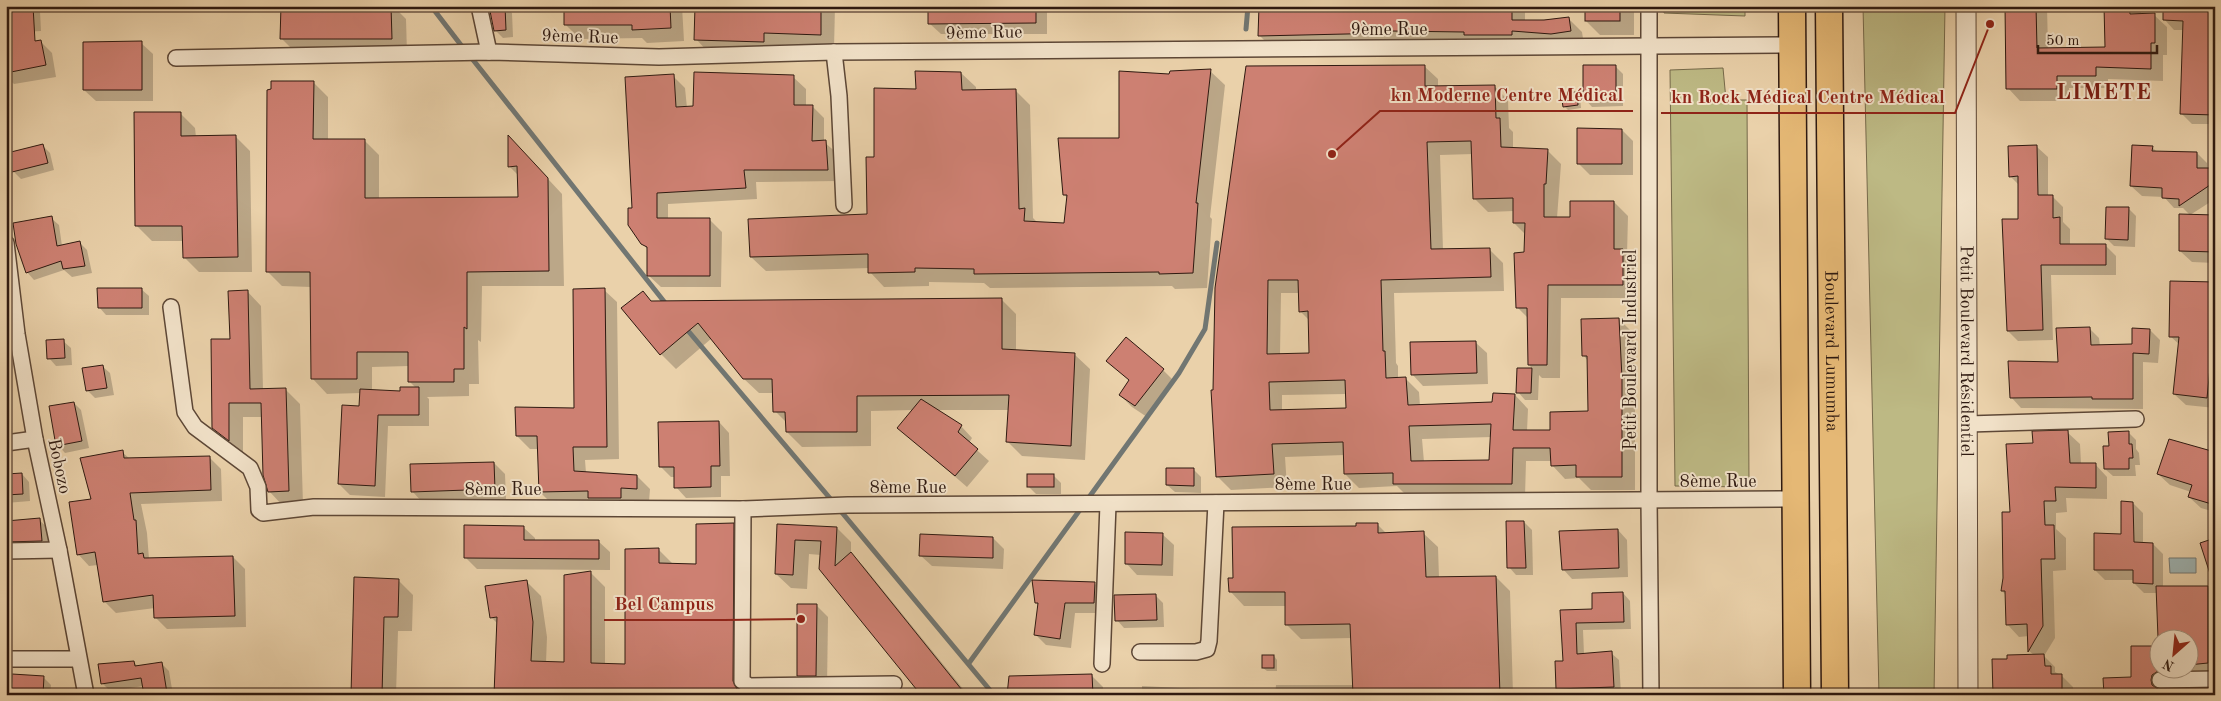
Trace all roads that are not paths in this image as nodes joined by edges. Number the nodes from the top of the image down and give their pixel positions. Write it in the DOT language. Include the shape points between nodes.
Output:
graph roads {
  1 [pos="479,6"];
  2 [pos="1649,6"];
  3 [pos="1792,6"];
  4 [pos="1830,6"];
  5 [pos="1966,6"];
  6 [pos="1792,45"];
  7 [pos="1650,46"];
  8 [pos="489,52"];
  9 [pos="834,52"];
  10 [pos="176,58"];
  11 [pos="844,205"];
  12 [pos="6,246"];
  13 [pos="171,307"];
  14 [pos="12,334"];
  15 [pos="2136,419"];
  16 [pos="1968,424"];
  17 [pos="34,440"];
  18 [pos="6,443"];
  19 [pos="1795,499"];
  20 [pos="1648,500"];
  21 [pos="1216,503"];
  22 [pos="1108,504"];
  23 [pos="743,509"];
  24 [pos="59,550"];
  25 [pos="6,551"];
  26 [pos="1140,652"];
  27 [pos="6,659"];
  28 [pos="78,659"];
  29 [pos="1102,664"];
  30 [pos="2215,679"];
  31 [pos="2160,680"];
  32 [pos="894,684"];
  33 [pos="86,695"];
  34 [pos="1650,695"];
  35 [pos="1796,695"];
  36 [pos="1835,695"];
  37 [pos="1968,695"];
  1 -- 8 [label="street"];
  2 -- 7 [label="street, Petit Boulevard Industriel"];
  3 -- 6 [label="highway, Boulevard Lumumba"];
  4 -- 36 [label="highway, Boulevard Lumumba"];
  5 -- 16 [label="street, Petit Boulevard Résidentiel"];
  6 -- 7 [label="street, 9ème Rue"];
  6 -- 19 [label="highway, Boulevard Lumumba"];
  7 -- 9 [label="street, 9ème Rue"];
  7 -- 20 [label="street, Petit Boulevard Industriel"];
  8 -- 9 [label="street, 9ème Rue" via="659,57"];
  8 -- 10 [label="street, 9ème Rue"];
  9 -- 11 [label="street"];
  12 -- 14 [label="street, Bobozo"];
  13 -- 23 [label="street, 8ème Rue" via="185,412 195,427 250,468 258,487 259,510 263,513 314,507"];
  14 -- 17 [label="street, Bobozo"];
  15 -- 16 [label="street"];
  16 -- 37 [label="street, Petit Boulevard Résidentiel"];
  17 -- 18 [label="street"];
  17 -- 24 [label="street, Bobozo"];
  19 -- 20 [label="street, 8ème Rue"];
  19 -- 35 [label="highway, Boulevard Lumumba"];
  20 -- 21 [label="street, 8ème Rue"];
  20 -- 34 [label="street, Petit Boulevard Industriel"];
  21 -- 22 [label="street, 8ème Rue"];
  21 -- 26 [label="street" via="1207,649 1196,652"];
  22 -- 23 [label="street, 8ème Rue" via="848,505"];
  22 -- 29 [label="street"];
  23 -- 32 [label="street" via="742,680 745,684"];
  24 -- 25 [label="street"];
  24 -- 28 [label="street, Bobozo"];
  27 -- 28 [label="street"];
  28 -- 33 [label="street, Bobozo"];
  30 -- 31 [label="street"];
}
